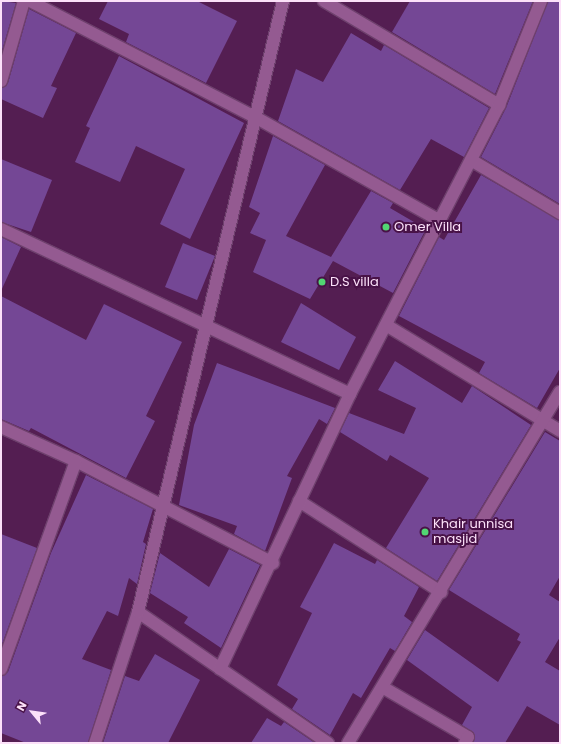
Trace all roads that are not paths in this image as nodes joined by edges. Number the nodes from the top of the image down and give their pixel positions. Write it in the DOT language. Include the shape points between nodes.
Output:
graph roads {
  1 [pos="24,1"];
  2 [pos="30,1"];
  3 [pos="283,1"];
  4 [pos="324,1"];
  5 [pos="541,1"];
  6 [pos="2,76"];
  7 [pos="499,105"];
  8 [pos="255,117"];
  9 [pos="471,160"];
  10 [pos="560,213"];
  11 [pos="440,221"];
  12 [pos="1,229"];
  13 [pos="208,324"];
  14 [pos="386,325"];
  15 [pos="560,392"];
  16 [pos="350,394"];
  17 [pos="543,420"];
  18 [pos="1,427"];
  19 [pos="560,431"];
  20 [pos="76,461"];
  21 [pos="299,501"];
  22 [pos="162,505"];
  23 [pos="273,563"];
  24 [pos="441,592"];
  25 [pos="138,612"];
  26 [pos="220,668"];
  27 [pos="1,669"];
  28 [pos="384,688"];
  29 [pos="96,743"];
  30 [pos="328,743"];
  31 [pos="348,743"];
  32 [pos="465,743"];
  1 -- 6 [label="street"];
  2 -- 8 [label="street"];
  3 -- 8 [label="street"];
  4 -- 7 [label="street"];
  5 -- 7 [label="street"];
  7 -- 9 [label="street"];
  8 -- 11 [label="street"];
  8 -- 13 [label="street"];
  9 -- 10 [label="street"];
  9 -- 11 [label="street"];
  11 -- 14 [label="street"];
  12 -- 13 [label="street"];
  13 -- 16 [label="street"];
  13 -- 22 [label="street"];
  14 -- 16 [label="street"];
  14 -- 17 [label="street"];
  15 -- 17 [label="street"];
  16 -- 21 [label="street"];
  17 -- 19 [label="street"];
  17 -- 24 [label="street"];
  18 -- 20 [label="street"];
  20 -- 22 [label="street"];
  20 -- 27 [label="street"];
  21 -- 23 [label="street"];
  21 -- 24 [label="street"];
  22 -- 23 [label="street"];
  22 -- 25 [label="street"];
  23 -- 26 [label="street"];
  24 -- 28 [label="street"];
  25 -- 26 [label="street"];
  25 -- 29 [label="street"];
  26 -- 30 [label="street"];
  28 -- 31 [label="street"];
  28 -- 32 [label="street" via="468,737"];
}
